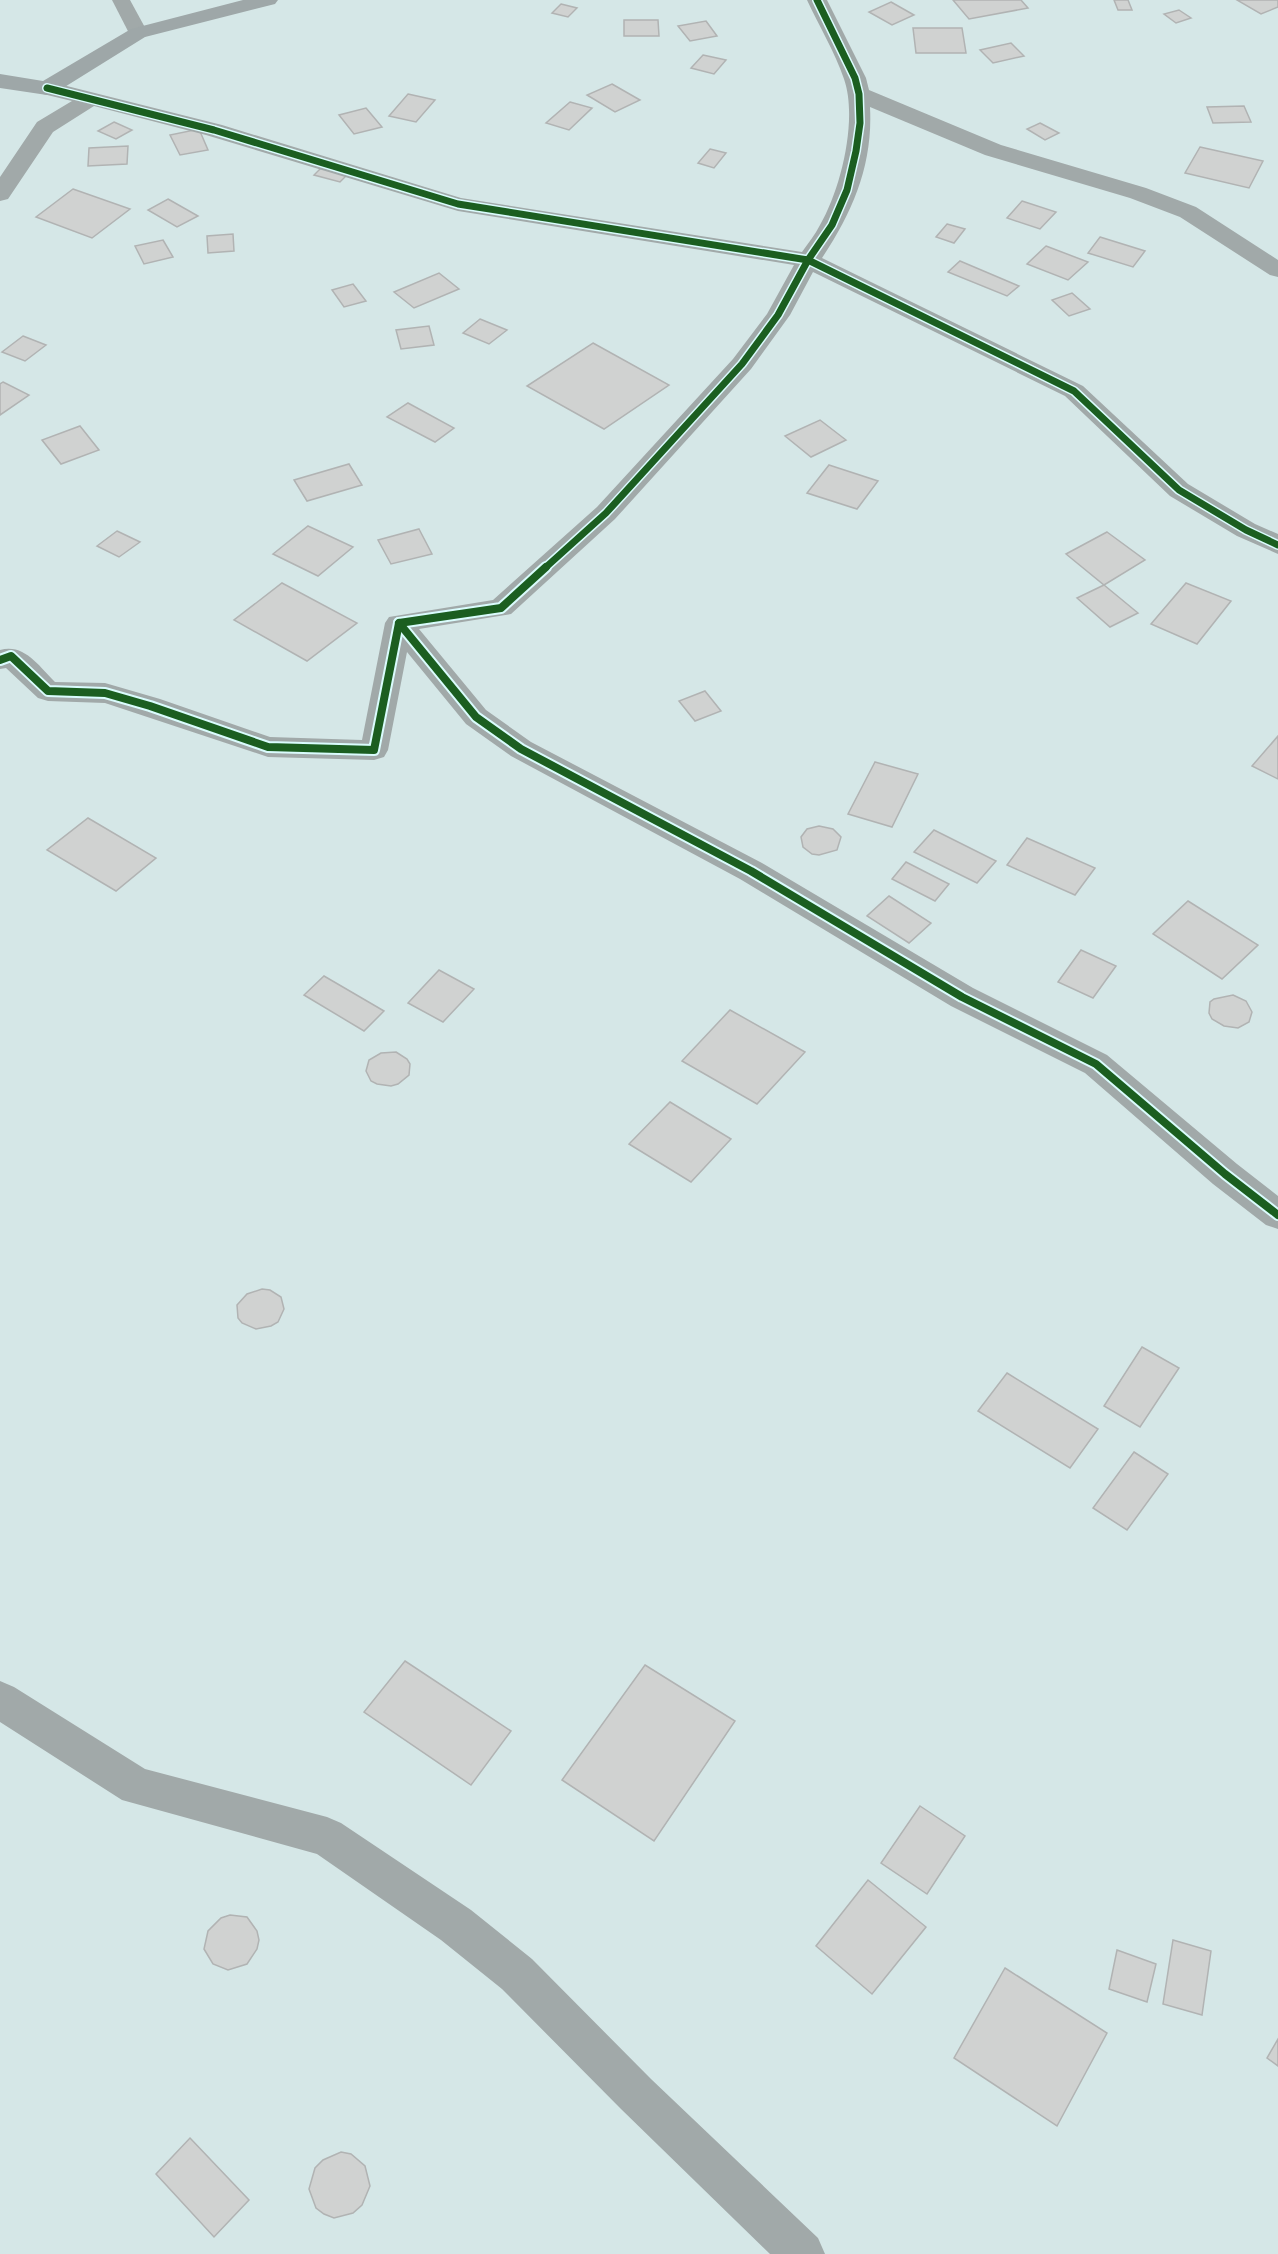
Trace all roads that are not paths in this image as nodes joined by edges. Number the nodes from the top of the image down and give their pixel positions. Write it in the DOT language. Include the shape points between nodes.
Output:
graph roads {
  1 [pos="121,0"];
  2 [pos="268,0"];
  3 [pos="817,0"];
  4 [pos="138,33"];
  5 [pos="0,81"];
  6 [pos="47,88"];
  7 [pos="859,94"];
  8 [pos="91,99"];
  9 [pos="0,194"];
  10 [pos="808,260"];
  11 [pos="1278,270"];
  12 [pos="1278,545"];
  13 [pos="399,623"];
  14 [pos="0,660"];
  15 [pos="1278,1215"];
  16 [pos="0,1700"];
  17 [pos="802,2254"];
  1 -- 4 [label="lane"];
  2 -- 4 [label="street"];
  3 -- 7 [label="street"];
  4 -- 6 [label="street"];
  5 -- 6 [label="street"];
  6 -- 8 [label="street"];
  7 -- 10 [label="street" via="858,142 847,190 832,225"];
  7 -- 11 [label="street" via="993,150 1188,212"];
  8 -- 9 [label="street" via="45,127"];
  8 -- 10 [label="street" via="214,130 458,204"];
  10 -- 12 [label="street" via="1074,391 1179,490"];
  10 -- 13 [label="street" via="778,315 742,364 676,439 606,513 501,608"];
  13 -- 14 [label="street" via="374,750 268,747 105,693 48,691 10,656"];
  13 -- 15 [label="street" via="476,717 521,749 751,872 962,997 1096,1064"];
  16 -- 17 [label="street" via="136,1786 327,1838 456,1924 517,1974"];
}
